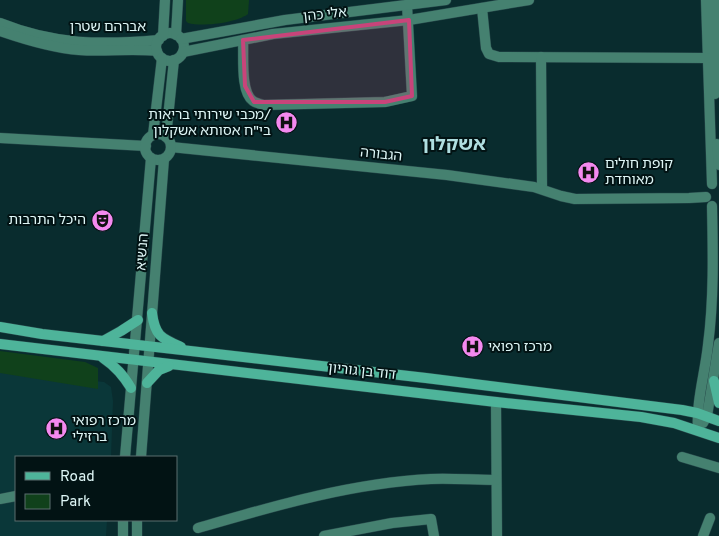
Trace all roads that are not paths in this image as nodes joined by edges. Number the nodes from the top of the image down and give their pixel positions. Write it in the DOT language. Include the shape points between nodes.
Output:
graph roads {
  1 [pos="165,0"];
  2 [pos="178,0"];
  3 [pos="446,0"];
  4 [pos="529,0"];
  5 [pos="706,0"];
  6 [pos="715,0"];
  7 [pos="407,5"];
  8 [pos="482,8"];
  9 [pos="409,20"];
  10 [pos="0,23"];
  11 [pos="0,31"];
  12 [pos="178,37"];
  13 [pos="161,38"];
  14 [pos="243,40"];
  15 [pos="183,52"];
  16 [pos="160,55"];
  17 [pos="542,58"];
  18 [pos="707,58"];
  19 [pos="174,60"];
  20 [pos="153,135"];
  21 [pos="166,137"];
  22 [pos="0,138"];
  23 [pos="146,146"];
  24 [pos="171,147"];
  25 [pos="151,158"];
  26 [pos="164,159"];
  27 [pos="719,165"];
  28 [pos="716,183"];
  29 [pos="542,188"];
  30 [pos="706,196"];
  31 [pos="716,207"];
  32 [pos="152,313"];
  33 [pos="138,320"];
  34 [pos="0,327"];
  35 [pos="103,341"];
  36 [pos="719,343"];
  37 [pos="0,344"];
  38 [pos="136,345"];
  39 [pos="150,347"];
  40 [pos="189,351"];
  41 [pos="100,356"];
  42 [pos="133,360"];
  43 [pos="150,362"];
  44 [pos="171,364"];
  45 [pos="714,381"];
  46 [pos="147,384"];
  47 [pos="130,388"];
  48 [pos="496,402"];
  49 [pos="719,403"];
  50 [pos="702,415"];
  51 [pos="719,422"];
  52 [pos="698,430"];
  53 [pos="719,438"];
  54 [pos="125,456"];
  55 [pos="141,456"];
  56 [pos="682,458"];
  57 [pos="719,468"];
  58 [pos="496,480"];
  59 [pos="15,496"];
  60 [pos="0,499"];
  61 [pos="710,518"];
  62 [pos="123,521"];
  63 [pos="138,521"];
  64 [pos="198,528"];
  65 [pos="347,533"];
  66 [pos="123,536"];
  67 [pos="137,536"];
  68 [pos="324,536"];
  69 [pos="434,536"];
  70 [pos="497,536"];
  71 [pos="703,536"];
  1 -- 13 [label="street"];
  2 -- 12 [label="street"];
  3 -- 7 [label="street, אלי כהן"];
  4 -- 8 [label="street, אלי כהן"];
  5 -- 18 [label="street"];
  6 -- 27 [label="street" via="714,90"];
  7 -- 9 [label="street"];
  7 -- 12 [label="street, אלי כהן"];
  8 -- 9 [label="street, אלי כהן"];
  8 -- 17 [label="street" via="489,54 499,58"];
  9 -- 14 [label="street, אלי כהן"];
  9 -- 14 [label="street" via="412,96 385,102 254,102 245,86"];
  10 -- 13 [label="street, אברהם שטרן" via="56,40 93,44"];
  11 -- 16 [label="street, אברהם שטרן" via="65,49"];
  12 -- 13 [label="street" via="167,34"];
  12 -- 15 [label="street" via="183,43"];
  13 -- 16 [label="street" via="157,46"];
  14 -- 15 [label="street, אלי כהן"];
  15 -- 19 [label="street"];
  16 -- 19 [label="street"];
  16 -- 20 [label="street"];
  17 -- 18 [label="street"];
  17 -- 29 [label="street"];
  18 -- 28 [label="street"];
  19 -- 21 [label="street"];
  20 -- 21 [label="street"];
  20 -- 23 [label="street"];
  21 -- 24 [label="street"];
  22 -- 23 [label="street"];
  23 -- 25 [label="street"];
  24 -- 26 [label="street"];
  24 -- 29 [label="street, הגבורה"];
  25 -- 26 [label="street"];
  25 -- 33 [label="street, הנשיא"];
  26 -- 32 [label="street, הנשיא"];
  28 -- 30 [label="street" via="707,189"];
  29 -- 30 [label="street, הגבורה" via="574,199"];
  30 -- 31 [label="street"];
  31 -- 50 [label="street"];
  32 -- 39 [label="street, הנשיא"];
  32 -- 40 [label="main road" via="157,334"];
  33 -- 35 [label="main road"];
  33 -- 38 [label="street, הנשיא"];
  34 -- 35 [label="main road, דוד בן גוריון"];
  35 -- 38 [label="main road, דוד בן גוריון"];
  36 -- 45 [label="street"];
  37 -- 41 [label="main road, דוד בן גוריון"];
  38 -- 39 [label="main road, דוד בן גוריון"];
  38 -- 42 [label="street, הנשיא"];
  39 -- 40 [label="main road, דוד בן גוריון"];
  39 -- 43 [label="street, הנשיא"];
  40 -- 50 [label="main road, דוד בן גוריון" via="426,378"];
  41 -- 42 [label="main road, דוד בן גוריון"];
  41 -- 47 [label="main road" via="122,374"];
  42 -- 43 [label="main road, דוד בן גוריון"];
  42 -- 47 [label="street, הנשיא"];
  43 -- 44 [label="main road, דוד בן גוריון"];
  43 -- 46 [label="street, הנשיא"];
  44 -- 46 [label="main road" via="159,370"];
  44 -- 48 [label="main road, דוד בן גוריון"];
  45 -- 49 [label="main road"];
  45 -- 50 [label="street"];
  46 -- 55 [label="street, הנשיא"];
  47 -- 54 [label="street, הנשיא"];
  48 -- 52 [label="main road, דוד בן גוריון" via="641,417"];
  48 -- 58 [label="street"];
  50 -- 51 [label="main road, דוד בן גוריון"];
  50 -- 52 [label="street"];
  52 -- 53 [label="main road, דוד בן גוריון"];
  56 -- 57 [label="street"];
  58 -- 64 [label="street" via="431,479 370,486 296,500"];
  58 -- 70 [label="street"];
  59 -- 60 [label="street"];
  61 -- 71 [label="street"];
  62 -- 66 [label="street"];
  63 -- 67 [label="street"];
  65 -- 68 [label="street"];
  65 -- 69 [label="street" via="431,519"];
}
